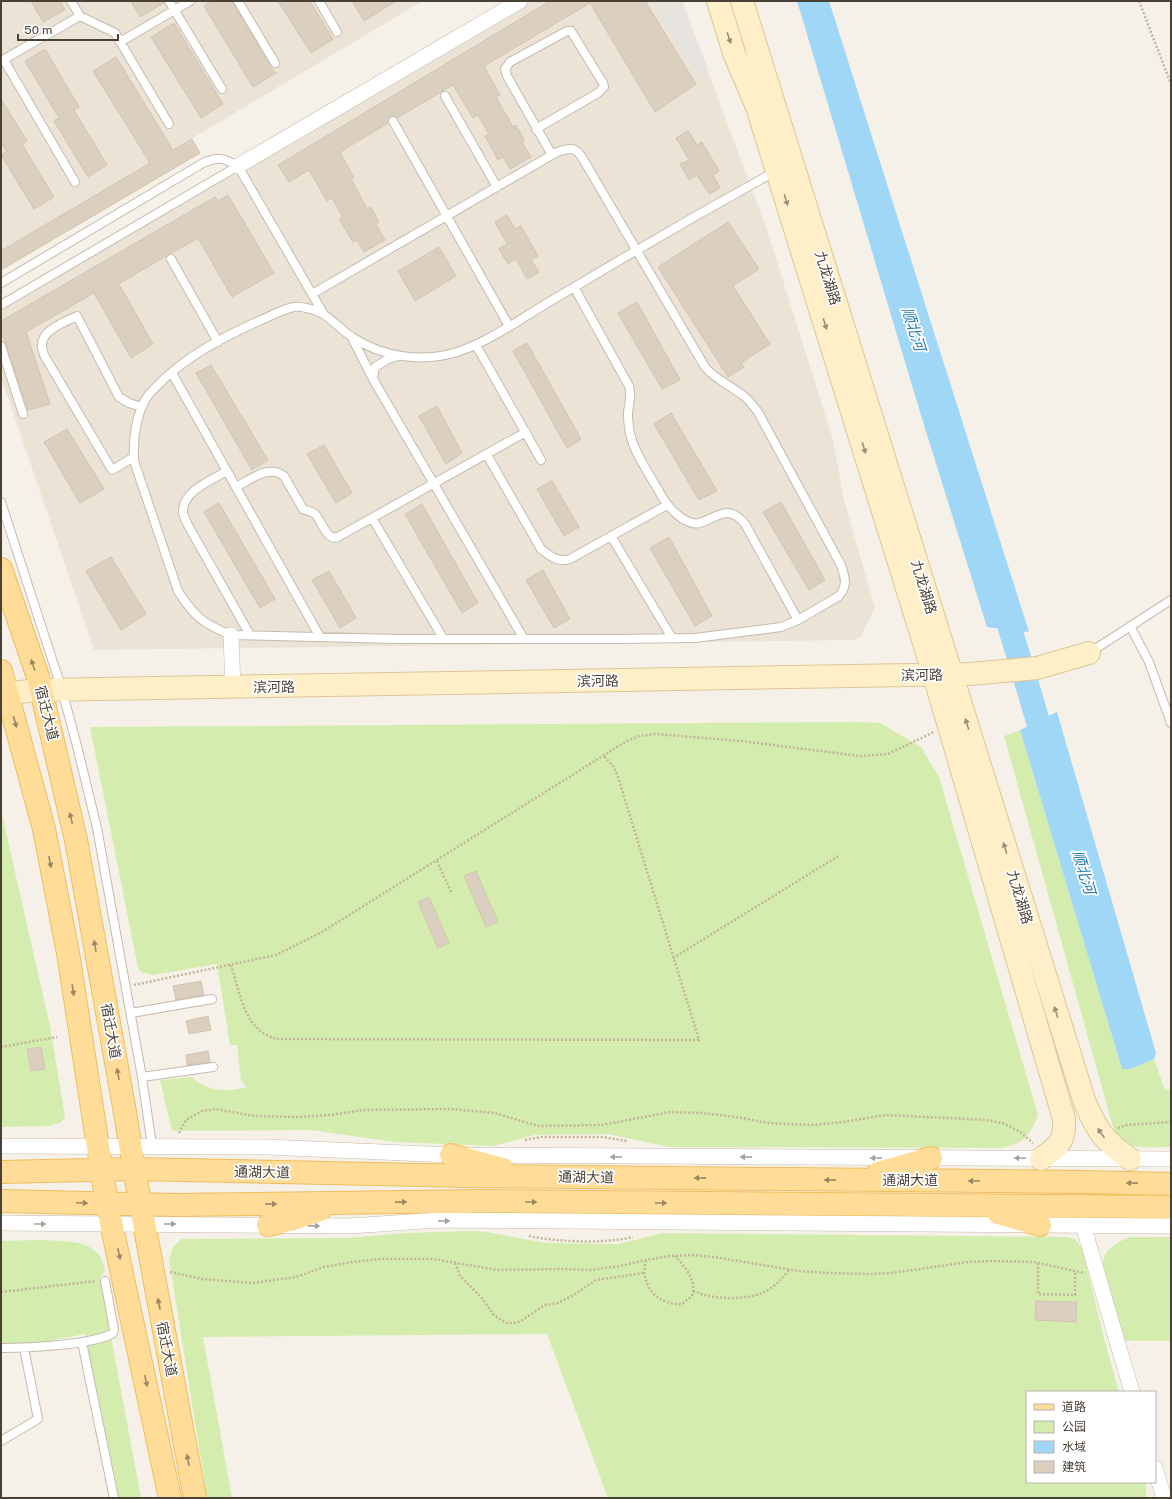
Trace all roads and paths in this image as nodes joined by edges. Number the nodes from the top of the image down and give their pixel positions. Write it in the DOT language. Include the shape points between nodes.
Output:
graph roads {
  1 [pos="71,1"];
  2 [pos="169,1"];
  3 [pos="190,1"];
  4 [pos="238,1"];
  5 [pos="319,1"];
  6 [pos="520,1"];
  7 [pos="718,1"];
  8 [pos="742,1"];
  9 [pos="1139,1"];
  10 [pos="174,10"];
  11 [pos="80,16"];
  12 [pos="337,32"];
  13 [pos="120,42"];
  14 [pos="3,60"];
  15 [pos="275,62"];
  16 [pos="1171,84"];
  17 [pos="222,89"];
  18 [pos="445,96"];
  19 [pos="393,121"];
  20 [pos="169,124"];
  21 [pos="536,129"];
  22 [pos="552,155"];
  23 [pos="238,166"];
  24 [pos="785,168"];
  25 [pos="75,182"];
  26 [pos="497,187"];
  27 [pos="446,217"];
  28 [pos="636,250"];
  29 [pos="171,259"];
  30 [pos="1,283"];
  31 [pos="574,287"];
  32 [pos="312,294"];
  33 [pos="1,305"];
  34 [pos="324,313"];
  35 [pos="509,326"];
  36 [pos="351,336"];
  37 [pos="218,342"];
  38 [pos="476,345"];
  39 [pos="1,346"];
  40 [pos="399,356"];
  41 [pos="172,373"];
  42 [pos="373,379"];
  43 [pos="142,407"];
  44 [pos="24,414"];
  45 [pos="526,432"];
  46 [pos="487,455"];
  47 [pos="134,457"];
  48 [pos="541,460"];
  49 [pos="228,471"];
  50 [pos="434,484"];
  51 [pos="236,487"];
  52 [pos="1,502"];
  53 [pos="668,505"];
  54 [pos="372,518"];
  55 [pos="611,536"];
  56 [pos="1,569"];
  57 [pos="1171,600"];
  58 [pos="798,620"];
  59 [pos="1130,626"];
  60 [pos="231,635"];
  61 [pos="250,635"];
  62 [pos="320,637"];
  63 [pos="443,638"];
  64 [pos="672,638"];
  65 [pos="524,639"];
  66 [pos="1089,653"];
  67 [pos="1,671"];
  68 [pos="943,675"];
  69 [pos="233,687"];
  70 [pos="51,690"];
  71 [pos="8,693"];
  72 [pos="1171,723"];
  73 [pos="948,725"];
  74 [pos="604,756"];
  75 [pos="840,855"];
  76 [pos="437,861"];
  77 [pos="451,892"];
  78 [pos="674,958"];
  79 [pos="231,965"];
  80 [pos="126,987"];
  81 [pos="212,999"];
  82 [pos="131,1013"];
  83 [pos="58,1037"];
  84 [pos="1,1047"];
  85 [pos="213,1067"];
  86 [pos="142,1077"];
  87 [pos="1171,1122"];
  88 [pos="179,1133"];
  89 [pos="1106,1140"];
  90 [pos="1,1146"];
  91 [pos="97,1146"];
  92 [pos="130,1146"];
  93 [pos="152,1146"];
  94 [pos="1039,1152"];
  95 [pos="451,1156"];
  96 [pos="931,1158"];
  97 [pos="1130,1159"];
  98 [pos="1171,1159"];
  99 [pos="101,1169"];
  100 [pos="134,1169"];
  101 [pos="1,1172"];
  102 [pos="252,1172"];
  103 [pos="1,1175"];
  104 [pos="527,1177"];
  105 [pos="853,1180"];
  106 [pos="1171,1184"];
  107 [pos="1,1200"];
  108 [pos="340,1203"];
  109 [pos="248,1204"];
  110 [pos="970,1205"];
  111 [pos="1171,1207"];
  112 [pos="109,1214"];
  113 [pos="142,1214"];
  114 [pos="1,1224"];
  115 [pos="268,1225"];
  116 [pos="1040,1225"];
  117 [pos="1083,1225"];
  118 [pos="1171,1226"];
  119 [pos="675,1256"];
  120 [pos="646,1260"];
  121 [pos="455,1263"];
  122 [pos="1038,1263"];
  123 [pos="152,1268"];
  124 [pos="789,1269"];
  125 [pos="1076,1271"];
  126 [pos="644,1273"];
  127 [pos="1098,1276"];
  128 [pos="105,1281"];
  129 [pos="693,1291"];
  130 [pos="1,1292"];
  131 [pos="82,1342"];
  132 [pos="1,1348"];
  133 [pos="24,1348"];
  134 [pos="1132,1391"];
  135 [pos="1,1441"];
  136 [pos="1156,1471"];
  137 [pos="114,1498"];
  138 [pos="170,1498"];
  139 [pos="195,1498"];
  140 [pos="1164,1498"];
  1 -- 11 [label="lane"];
  2 -- 10 [label="lane"];
  3 -- 10 [label="lane"];
  4 -- 15 [label="lane"];
  5 -- 12 [label="lane"];
  6 -- 23 [label="street"];
  7 -- 24 [label="street, 九龙湖路, one-way" via="734,53"];
  8 -- 24 [label="street, 九龙湖路"];
  9 -- 16 [label="path"];
  10 -- 13 [label="lane"];
  10 -- 17 [label="lane"];
  11 -- 13 [label="lane" via="115,33"];
  11 -- 14 [label="lane"];
  13 -- 20 [label="lane"];
  14 -- 25 [label="lane"];
  18 -- 26 [label="lane"];
  19 -- 27 [label="lane"];
  21 -- 21 [label="lane" via="506,76 505,69 510,62 571,31 604,87"];
  21 -- 22 [label="lane"];
  22 -- 26 [label="lane"];
  22 -- 28 [label="lane" via="569,148 579,152"];
  23 -- 30 [label="lane" via="223,158 213,159"];
  23 -- 32 [label="lane"];
  23 -- 33 [label="lane"];
  24 -- 28 [label="lane"];
  24 -- 68 [label="street, 九龙湖路"];
  26 -- 27 [label="lane"];
  27 -- 32 [label="lane"];
  27 -- 35 [label="lane"];
  28 -- 31 [label="lane"];
  28 -- 58 [label="lane" via="705,366 721,382 745,397 758,412 841,565 846,584 843,591 839,596"];
  29 -- 37 [label="lane"];
  31 -- 35 [label="lane"];
  31 -- 53 [label="lane" via="629,386 631,392 628,412 631,437 637,453"];
  32 -- 34 [label="lane"];
  34 -- 36 [label="lane"];
  34 -- 37 [label="lane" via="294,307 245,327"];
  35 -- 38 [label="lane"];
  36 -- 40 [label="lane" via="368,346"];
  36 -- 42 [label="lane"];
  37 -- 41 [label="lane"];
  38 -- 40 [label="lane" via="456,353 435,357"];
  38 -- 45 [label="lane"];
  39 -- 44 [label="lane"];
  40 -- 42 [label="lane" via="375,367"];
  41 -- 43 [label="lane" via="146,398"];
  41 -- 49 [label="lane"];
  42 -- 50 [label="lane"];
  43 -- 47 [label="lane" via="133,438"];
  43 -- 47 [label="lane" via="119,397 77,316 44,336 41,345 44,355 112,470"];
  45 -- 46 [label="lane"];
  45 -- 48 [label="lane"];
  46 -- 50 [label="lane"];
  46 -- 55 [label="lane" via="541,549 552,558 564,561 570,559"];
  47 -- 60 [label="lane" via="178,591 200,619 213,628"];
  49 -- 51 [label="lane"];
  49 -- 61 [label="lane" via="194,491 187,499 183,512"];
  50 -- 54 [label="lane"];
  50 -- 65 [label="lane"];
  51 -- 54 [label="lane" via="262,474 275,471 280,473 303,510 313,512 332,538"];
  51 -- 62 [label="lane"];
  52 -- 70 [label="lane"];
  53 -- 55 [label="lane"];
  53 -- 58 [label="lane" via="692,524 728,512 741,518"];
  54 -- 63 [label="lane"];
  55 -- 64 [label="lane"];
  70 -- 56 [label="main road, 宿迁大道, one-way"];
  57 -- 59 [label="lane, 滨河路"];
  58 -- 64 [label="lane" via="781,627 695,638"];
  59 -- 66 [label="lane, 滨河路"];
  59 -- 72 [label="lane" via="1149,662"];
  60 -- 61 [label="lane"];
  60 -- 69 [label="street"];
  61 -- 62 [label="lane"];
  62 -- 63 [label="lane"];
  63 -- 65 [label="lane"];
  64 -- 65 [label="lane"];
  66 -- 68 [label="street, 滨河路" via="1037,668"];
  67 -- 71 [label="main road, 宿迁大道"];
  68 -- 69 [label="street, 滨河路"];
  68 -- 73 [label="street, 九龙湖路"];
  89 -- 68 [label="street, 九龙湖路, one-way" via="1088,1110"];
  69 -- 70 [label="street, 滨河路"];
  70 -- 71 [label="street, 滨河路"];
  70 -- 80 [label="lane" via="77,746 97,828"];
  92 -- 70 [label="main road, 宿迁大道, one-way"];
  71 -- 91 [label="main road, 宿迁大道, one-way" via="44,829 68,954"];
  73 -- 74 [label="path" via="888,754 861,756 742,741 655,734 639,736 625,742"];
  73 -- 94 [label="street, 九龙湖路" via="1064,1119 1064,1134 1057,1147"];
  74 -- 76 [label="path"];
  74 -- 78 [label="path" via="614,767 618,777"];
  75 -- 78 [label="path"];
  76 -- 77 [label="path"];
  76 -- 79 [label="path" via="296,946 276,955"];
  78 -- 79 [label="path" via="699,1040 276,1039 260,1031 249,1018"];
  79 -- 80 [label="path"];
  80 -- 82 [label="lane"];
  81 -- 82 [label="lane"];
  82 -- 86 [label="lane"];
  83 -- 84 [label="path"];
  85 -- 86 [label="lane"];
  86 -- 93 [label="lane"];
  87 -- 89 [label="path" via="1118,1127"];
  88 -- 94 [label="path" via="186,1120 202,1111 215,1109 255,1116 297,1117 363,1110 450,1109 495,1113 538,1126 602,1125 670,1112 702,1113 768,1123 812,1125 885,1115 987,1120 1005,1124 1020,1132"];
  89 -- 97 [label="street, 九龙湖路"];
  90 -- 91 [label="street"];
  91 -- 92 [label="street"];
  91 -- 99 [label="main road, 宿迁大道"];
  92 -- 93 [label="street"];
  92 -- 100 [label="main road, 宿迁大道"];
  93 -- 95 [label="street" via="267,1147"];
  94 -- 96 [label="street, one-way"];
  94 -- 97 [label="street"];
  96 -- 95 [label="street, one-way"];
  95 -- 104 [label="main road"];
  96 -- 105 [label="main road"];
  97 -- 98 [label="street"];
  99 -- 100 [label="main road, 通湖大道"];
  99 -- 101 [label="main road, 通湖大道"];
  99 -- 112 [label="main road, 宿迁大道"];
  100 -- 102 [label="main road, 通湖大道"];
  100 -- 113 [label="main road, 宿迁大道"];
  102 -- 104 [label="main road, 通湖大道"];
  102 -- 109 [label="main road" via="236,1176 228,1185 233,1196"];
  103 -- 107 [label="main road" via="7,1191"];
  105 -- 104 [label="main road, 通湖大道, one-way"];
  106 -- 105 [label="main road, 通湖大道, one-way"];
  107 -- 112 [label="main road, 通湖大道, one-way"];
  109 -- 108 [label="main road, 通湖大道, one-way"];
  108 -- 110 [label="main road, 通湖大道, one-way"];
  108 -- 115 [label="main road"];
  109 -- 113 [label="main road, 通湖大道"];
  110 -- 111 [label="main road, 通湖大道"];
  110 -- 116 [label="main road"];
  112 -- 113 [label="main road, 通湖大道"];
  114 -- 112 [label="street, one-way"];
  112 -- 138 [label="main road, 宿迁大道, one-way"];
  113 -- 115 [label="street, one-way"];
  113 -- 123 [label="main road, 宿迁大道"];
  115 -- 116 [label="street, one-way" via="350,1226 439,1220"];
  116 -- 117 [label="street"];
  117 -- 118 [label="street"];
  117 -- 127 [label="street"];
  119 -- 120 [label="path"];
  119 -- 124 [label="path" via="714,1257"];
  119 -- 129 [label="path" via="690,1276"];
  120 -- 121 [label="path" via="591,1270 497,1270"];
  120 -- 126 [label="path"];
  121 -- 123 [label="path" via="434,1259 380,1259 331,1266 296,1277 252,1283 202,1279"];
  121 -- 126 [label="path" via="460,1276 481,1297 494,1315 506,1323 521,1321 545,1305 558,1303 596,1280"];
  122 -- 124 [label="path" via="968,1262 870,1274"];
  122 -- 125 [label="path"];
  122 -- 125 [label="path" via="1038,1294 1075,1295"];
  139 -- 123 [label="main road, 宿迁大道, one-way"];
  124 -- 129 [label="path" via="772,1288 750,1298 719,1298"];
  125 -- 127 [label="path"];
  126 -- 129 [label="path" via="656,1296 668,1304 682,1304 692,1296"];
  127 -- 134 [label="street"];
  128 -- 130 [label="path"];
  128 -- 131 [label="lane" via="113,1333 107,1337"];
  131 -- 133 [label="lane"];
  131 -- 137 [label="lane"];
  132 -- 133 [label="lane"];
  133 -- 135 [label="lane" via="38,1419"];
  136 -- 140 [label="street"];
}
